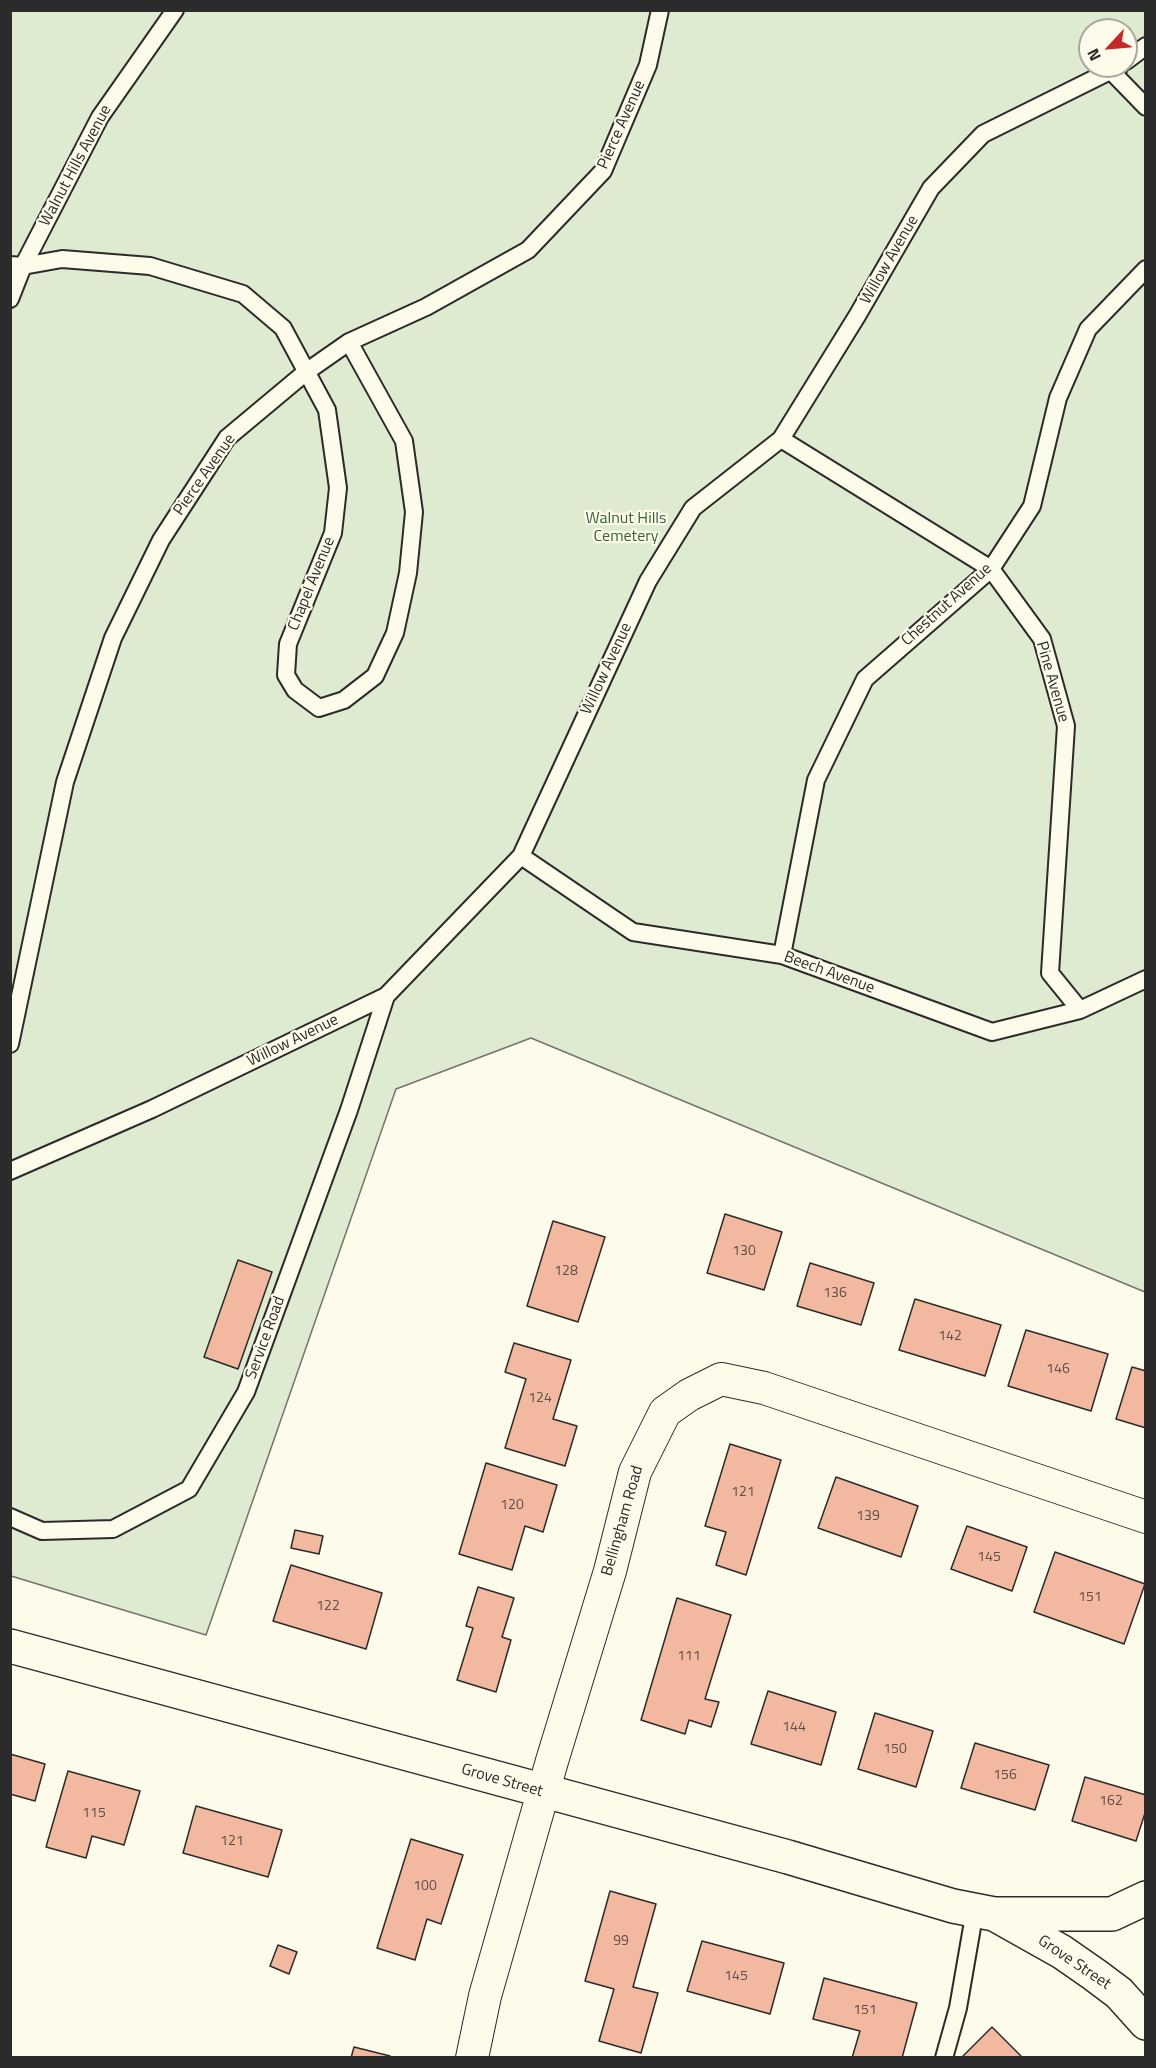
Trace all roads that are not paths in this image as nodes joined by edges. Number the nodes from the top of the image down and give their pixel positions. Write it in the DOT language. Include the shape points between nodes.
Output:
graph roads {
  1 [pos="175,10"];
  2 [pos="660,10"];
  3 [pos="1096,78"];
  4 [pos="1123,78"];
  5 [pos="1146,107"];
  6 [pos="17,266"];
  7 [pos="1146,269"];
  8 [pos="10,299"];
  9 [pos="349,342"];
  10 [pos="306,372"];
  11 [pos="781,439"];
  12 [pos="991,569"];
  13 [pos="521,856"];
  14 [pos="782,955"];
  15 [pos="1146,979"];
  16 [pos="386,996"];
  17 [pos="1080,1010"];
  18 [pos="10,1044"];
  19 [pos="10,1171"];
  20 [pos="10,1517"];
  21 [pos="1146,1517"];
  22 [pos="10,1646"];
  23 [pos="544,1793"];
  24 [pos="1146,1898"];
  25 [pos="984,1912"];
  26 [pos="1146,2023"];
  27 [pos="472,2058"];
  28 [pos="944,2058"];
  1 -- 6 [label="lane, Walnut Hills Avenue" via="100,117"];
  2 -- 9 [label="lane, Pierce Avenue" via="648,65 603,171 528,250 426,307"];
  3 -- 11 [label="lane, Willow Avenue" via="983,134 931,188"];
  4 -- 5 [label="lane"];
  6 -- 8 [label="lane, Walnut Hills Avenue"];
  6 -- 10 [label="lane, Chapel Avenue" via="62,259 150,266 243,294 283,328"];
  7 -- 12 [label="lane, Chestnut Avenue" via="1088,329 1058,398 1032,506"];
  9 -- 10 [label="lane, Pierce Avenue"];
  9 -- 10 [label="lane, Chapel Avenue" via="404,441 414,512 408,573 395,633 375,676 344,700 319,708 295,690 286,675 288,644 333,533 338,488 327,410"];
  10 -- 18 [label="lane, Pierce Avenue" via="227,438 161,540 113,638 65,783"];
  11 -- 12 [label="lane, Pine Avenue"];
  11 -- 13 [label="lane, Willow Avenue" via="693,508 648,581"];
  12 -- 14 [label="lane, Chestnut Avenue" via="865,679 816,780"];
  12 -- 17 [label="lane, Pine Avenue" via="1042,639 1066,726 1050,973"];
  13 -- 14 [label="lane, Beech Avenue" via="633,932"];
  13 -- 16 [label="lane, Willow Avenue"];
  14 -- 17 [label="lane, Beech Avenue" via="992,1032"];
  15 -- 17 [label="lane, Beech Avenue"];
  16 -- 19 [label="lane, Willow Avenue" via="152,1109"];
  16 -- 20 [label="lane, Service Road" via="349,1110 246,1392 189,1489 113,1529 42,1532"];
  21 -- 23 [label="street, Bellingham Road" via="764,1388 721,1379 665,1412 634,1472 610,1571"];
  22 -- 23 [label="main road, Grove Street"];
  23 -- 25 [label="main road, Grove Street"];
  23 -- 27 [label="street, Bellingham Road" via="485,1995"];
  24 -- 25 [label="main road, Grove Street" via="1112,1914"];
  25 -- 26 [label="main road, Grove Street" via="1062,1952 1119,1993"];
  25 -- 28 [label="lane"];
}
